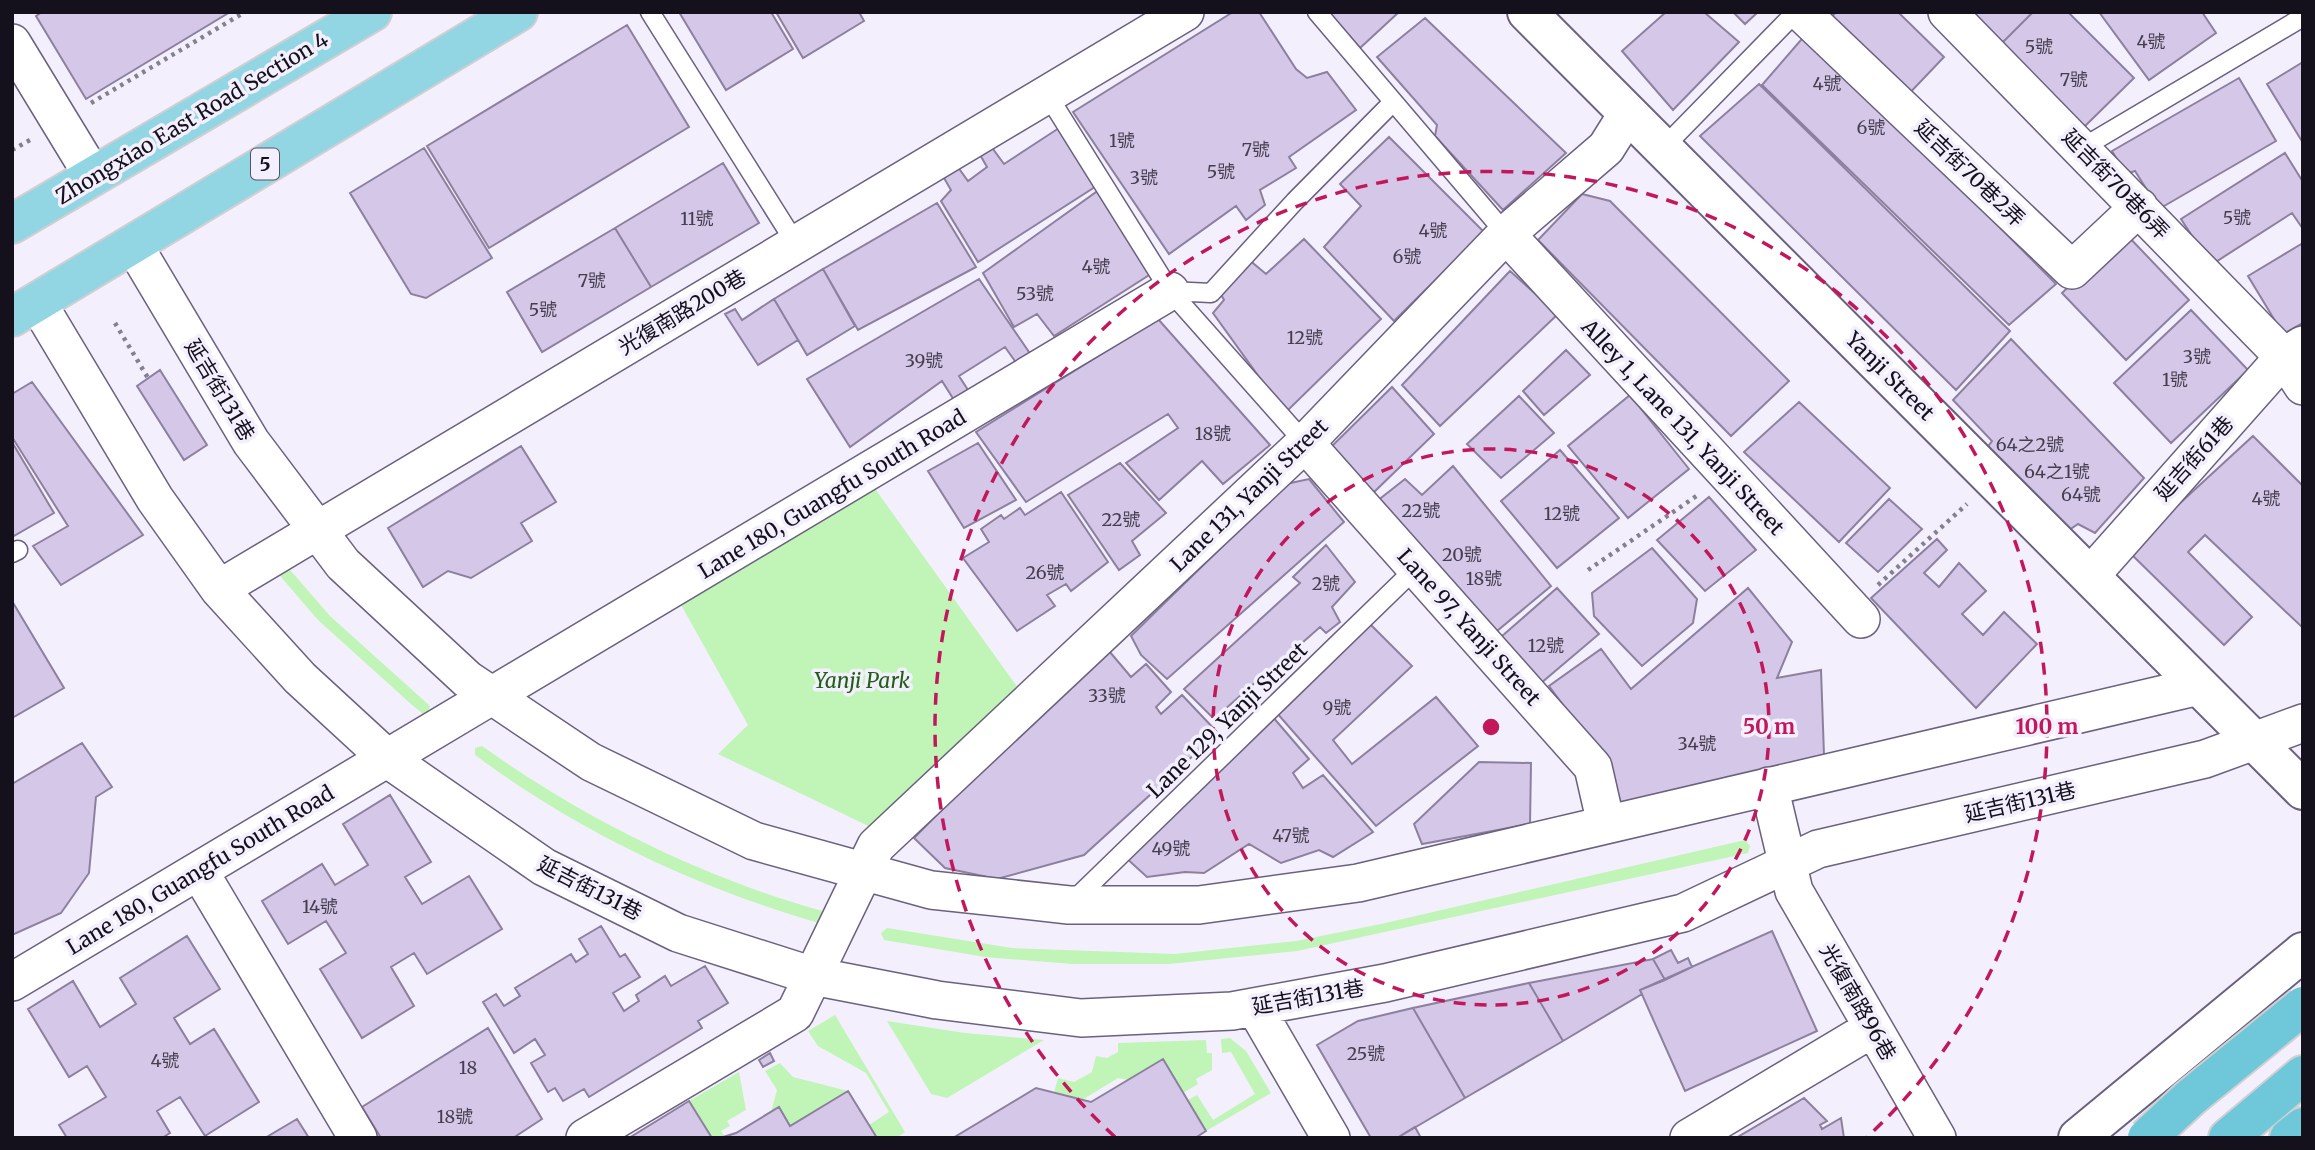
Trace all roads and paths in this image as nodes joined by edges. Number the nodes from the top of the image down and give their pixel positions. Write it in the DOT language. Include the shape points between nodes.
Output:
graph roads {
  1 [pos="245,12"];
  2 [pos="372,12"];
  3 [pos="518,12"];
  4 [pos="650,12"];
  5 [pos="1185,12"];
  6 [pos="1317,12"];
  7 [pos="1527,12"];
  8 [pos="1796,12"];
  9 [pos="1801,12"];
  10 [pos="1947,12"];
  11 [pos="2303,17"];
  12 [pos="12,43"];
  13 [pos="1047,94"];
  14 [pos="1394,103"];
  15 [pos="1628,113"];
  16 [pos="60,122"];
  17 [pos="1663,148"];
  18 [pos="2082,148"];
  19 [pos="12,150"];
  20 [pos="93,176"];
  21 [pos="2139,207"];
  22 [pos="12,225"];
  23 [pos="1506,234"];
  24 [pos="133,244"];
  25 [pos="796,244"];
  26 [pos="1170,291"];
  27 [pos="25,309"];
  28 [pos="115,323"];
  29 [pos="2297,363"];
  30 [pos="148,377"];
  31 [pos="1305,443"];
  32 [pos="1728,475"];
  33 [pos="1995,481"];
  34 [pos="317,530"];
  35 [pos="1416,568"];
  36 [pos="1588,570"];
  37 [pos="2090,576"];
  38 [pos="219,589"];
  39 [pos="1856,614"];
  40 [pos="2199,686"];
  41 [pos="493,696"];
  42 [pos="2303,723"];
  43 [pos="2253,740"];
  44 [pos="388,758"];
  45 [pos="1769,786"];
  46 [pos="2303,790"];
  47 [pos="1606,824"];
  48 [pos="1787,864"];
  49 [pos="199,871"];
  50 [pos="863,871"];
  51 [pos="1069,905"];
  52 [pos="2303,952"];
  53 [pos="813,976"];
  54 [pos="12,982"];
  55 [pos="2303,1006"];
  56 [pos="1255,1007"];
  57 [pos="1873,1028"];
  58 [pos="2303,1075"];
  59 [pos="2167,1079"];
  60 [pos="2303,1127"];
  61 [pos="358,1138"];
  62 [pos="585,1138"];
  63 [pos="1331,1138"];
  64 [pos="1689,1138"];
  65 [pos="1937,1138"];
  66 [pos="2078,1138"];
  67 [pos="2147,1138"];
  68 [pos="2154,1138"];
  69 [pos="2228,1138"];
  70 [pos="2289,1138"];
  1 -- 16 [label="path"];
  2 -- 20 [label="main road, Zhongxiao East Road Section 4"];
  3 -- 24 [label="main road, 5"];
  4 -- 25 [label="lane"];
  5 -- 13 [label="street, 光復南路200巷"];
  6 -- 14 [label="lane"];
  7 -- 15 [label="street, Yanji Street"];
  8 -- 17 [label="lane"];
  9 -- 21 [label="street, 延吉街70巷2弄" via="2072,270"];
  10 -- 18 [label="street, 延吉街70巷6弄"];
  11 -- 18 [label="lane"];
  12 -- 16 [label="street"];
  13 -- 25 [label="street, 光復南路200巷"];
  13 -- 26 [label="lane"];
  14 -- 23 [label="lane"];
  14 -- 26 [label="lane" via="1211,293"];
  15 -- 17 [label="street, Yanji Street"];
  15 -- 23 [label="street, Lane 131, Yanji Street" via="1606,148"];
  16 -- 19 [label="path"];
  16 -- 20 [label="street"];
  17 -- 33 [label="street, Yanji Street"];
  18 -- 21 [label="street, 延吉街70巷6弄"];
  20 -- 22 [label="main road, Zhongxiao East Road Section 4"];
  21 -- 29 [label="street, 延吉街70巷6弄"];
  23 -- 31 [label="street, Lane 131, Yanji Street"];
  23 -- 32 [label="street, Alley 1, Lane 131, Yanji Street"];
  24 -- 27 [label="main road, 5"];
  24 -- 34 [label="street, 延吉街131巷" via="251,442"];
  25 -- 34 [label="street, 光復南路200巷"];
  26 -- 31 [label="lane"];
  26 -- 41 [label="street, Lane 180, Guangfu South Road"];
  27 -- 38 [label="street, 延吉街131巷"];
  28 -- 30 [label="path"];
  29 -- 37 [label="street, 延吉街61巷"];
  31 -- 35 [label="street, Lane 97, Yanji Street"];
  31 -- 50 [label="street, Lane 131, Yanji Street" via="876,846"];
  32 -- 36 [label="path"];
  32 -- 39 [label="street, Alley 1, Lane 131, Yanji Street"];
  33 -- 37 [label="street, Yanji Street"];
  33 -- 39 [label="path"];
  34 -- 38 [label="street"];
  34 -- 41 [label="street, 延吉街131巷" via="343,564 467,678"];
  35 -- 47 [label="street, Lane 97, Yanji Street" via="1593,767"];
  35 -- 51 [label="lane, Lane 129, Yanji Street"];
  37 -- 40 [label="street, Yanji Street"];
  38 -- 44 [label="street, 延吉街131巷" via="300,678"];
  40 -- 43 [label="street, Yanji Street"];
  40 -- 45 [label="street, 延吉街131巷"];
  41 -- 44 [label="street"];
  41 -- 50 [label="street, 延吉街131巷" via="591,762 754,841"];
  42 -- 43 [label="street"];
  43 -- 46 [label="street, Yanji Street"];
  43 -- 48 [label="street, 延吉街131巷" via="2204,759 1818,849"];
  44 -- 49 [label="street, Lane 180, Guangfu South Road"];
  44 -- 53 [label="street, 延吉街131巷" via="544,867 678,933"];
  45 -- 47 [label="street, 延吉街131巷"];
  45 -- 48 [label="street"];
  47 -- 51 [label="street, 延吉街131巷" via="1358,883 1199,905"];
  48 -- 56 [label="street, 延吉街131巷" via="1683,913 1385,983"];
  48 -- 57 [label="street, 光復南路96巷" via="1794,891"];
  49 -- 54 [label="street, Lane 180, Guangfu South Road"];
  49 -- 61 [label="street"];
  50 -- 51 [label="street, 延吉街131巷" via="930,890"];
  50 -- 53 [label="street"];
  52 -- 59 [label="street"];
  53 -- 56 [label="street, 延吉街131巷" via="937,1000 1081,1018"];
  53 -- 62 [label="street" via="796,1013"];
  55 -- 67 [label="highway, bridge"];
  56 -- 63 [label="street"];
  57 -- 64 [label="street"];
  57 -- 65 [label="street, 光復南路96巷"];
  58 -- 69 [label="highway"];
  59 -- 66 [label="street"];
  59 -- 68 [label="lane"];
  60 -- 70 [label="highway"];
}
